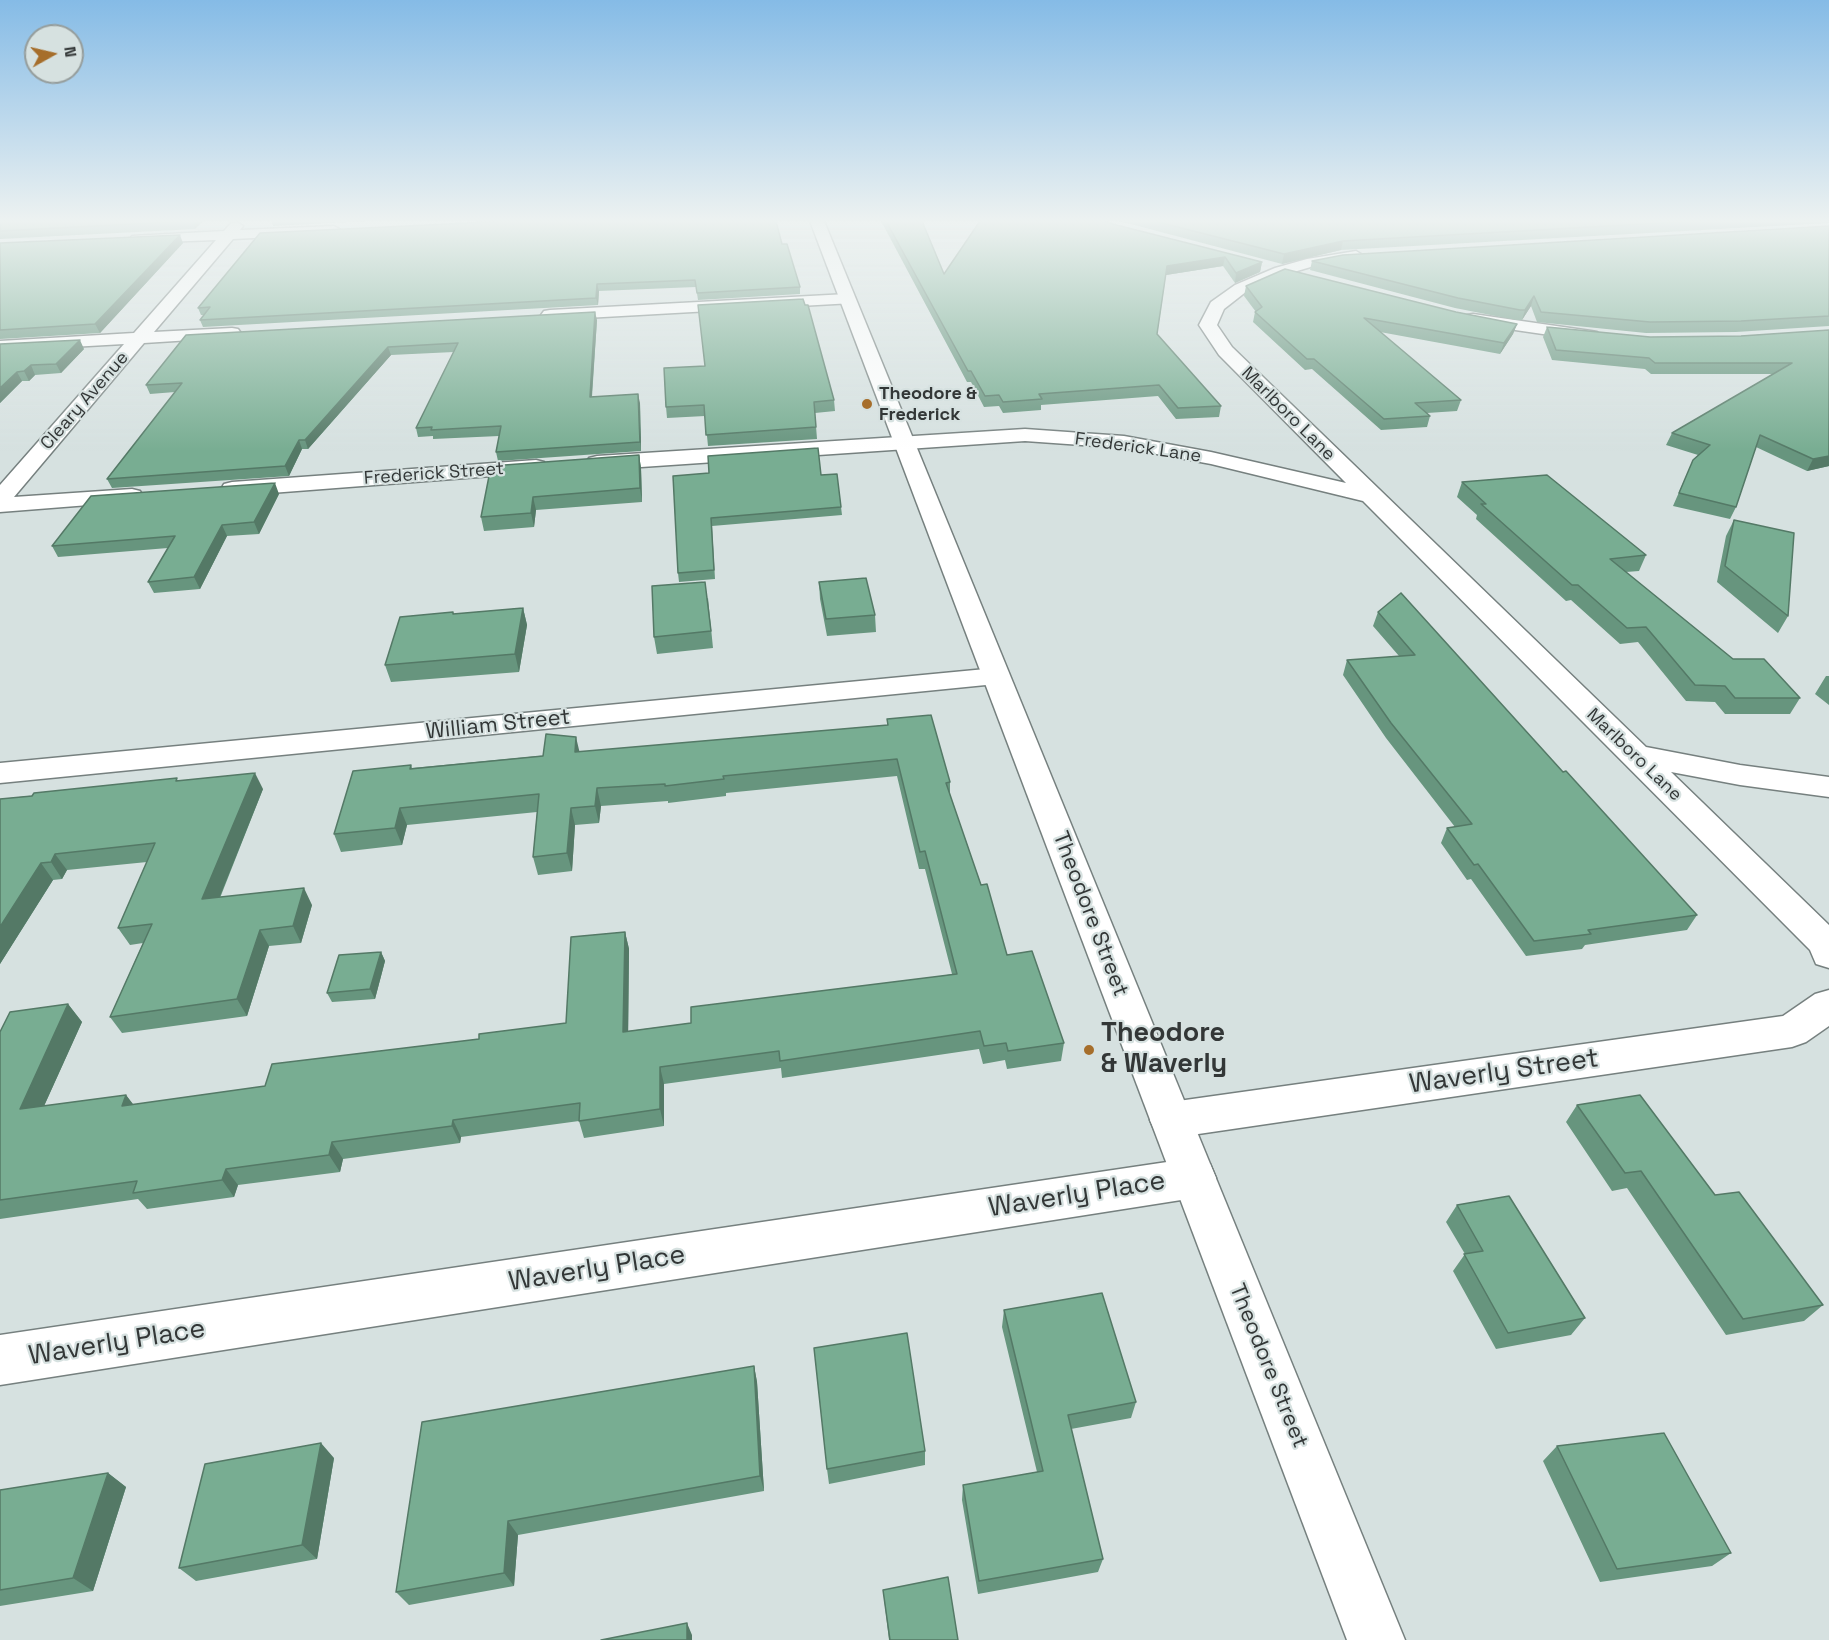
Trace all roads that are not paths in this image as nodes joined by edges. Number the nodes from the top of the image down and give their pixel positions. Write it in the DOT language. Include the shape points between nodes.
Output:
graph roads {
  1 [pos="174,298"];
  2 [pos="1228,298"];
  3 [pos="847,299"];
  4 [pos="1454,315"];
  5 [pos="529,317"];
  6 [pos="246,332"];
  7 [pos="1602,337"];
  8 [pos="139,338"];
  9 [pos="0,346"];
  10 [pos="903,441"];
  11 [pos="214,490"];
  12 [pos="154,494"];
  13 [pos="1368,495"];
  14 [pos="0,499"];
  15 [pos="0,505"];
  16 [pos="996,677"];
  17 [pos="1635,755"];
  18 [pos="0,773"];
  19 [pos="1829,788"];
  20 [pos="1829,954"];
  21 [pos="1829,1005"];
  22 [pos="1171,1120"];
  23 [pos="1194,1178"];
  24 [pos="0,1360"];
  25 [pos="1376,1640"];
  1 -- 8 [label="street, Cleary Avenue"];
  2 -- 13 [label="street, Marlboro Lane" via="1217,306 1208,325 1224,351"];
  3 -- 5 [label="street"];
  3 -- 10 [label="street, Theodore Street"];
  4 -- 7 [label="street"];
  6 -- 8 [label="street"];
  8 -- 9 [label="street"];
  8 -- 14 [label="street, Cleary Avenue"];
  10 -- 11 [label="street, Frederick Street"];
  10 -- 13 [label="street, Frederick Lane" via="1025,435 1124,442"];
  10 -- 16 [label="street, Theodore Street"];
  12 -- 15 [label="street"];
  13 -- 17 [label="street, Marlboro Lane"];
  16 -- 18 [label="street, William Street"];
  16 -- 22 [label="street, Theodore Street"];
  17 -- 19 [label="street"];
  17 -- 20 [label="street, Marlboro Lane" via="1827,945"];
  21 -- 22 [label="street, Waverly Street" via="1792,1031"];
  22 -- 23 [label="street, Theodore Street"];
  23 -- 24 [label="street, Waverly Place"];
  23 -- 25 [label="street, Theodore Street"];
}
